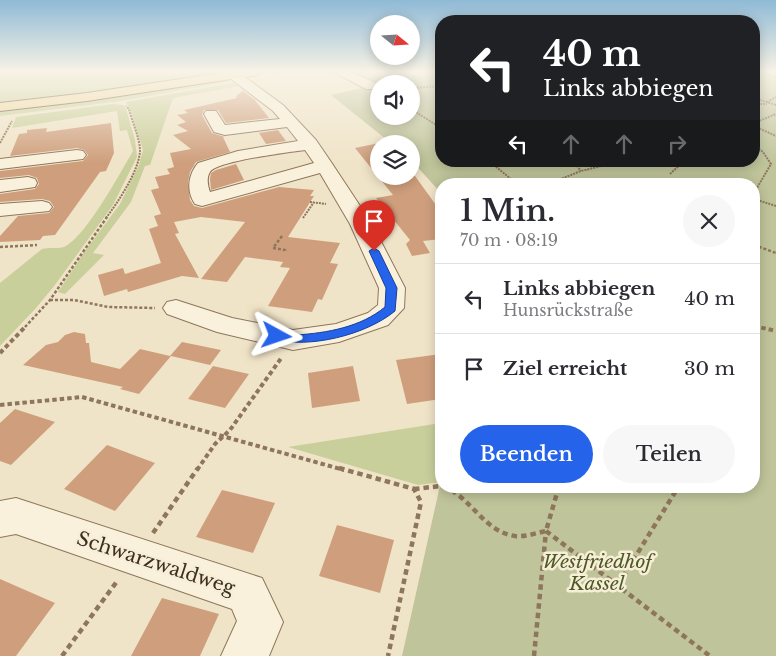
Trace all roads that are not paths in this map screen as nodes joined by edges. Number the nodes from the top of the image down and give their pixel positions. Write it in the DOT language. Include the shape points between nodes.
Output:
graph roads {
  1 [pos="52,102"];
  2 [pos="270,102"];
  3 [pos="0,107"];
  4 [pos="211,114"];
  5 [pos="291,122"];
  6 [pos="310,144"];
  7 [pos="77,155"];
  8 [pos="0,164"];
  9 [pos="325,166"];
  10 [pos="28,183"];
  11 [pos="0,186"];
  12 [pos="42,207"];
  13 [pos="0,210"];
  14 [pos="176,308"];
  15 [pos="0,519"];
  16 [pos="246,656"];
  1 -- 3 [label="main road"];
  2 -- 5 [label="street"];
  4 -- 5 [label="street" via="220,129 225,130"];
  5 -- 6 [label="street"];
  6 -- 9 [label="street"];
  6 -- 9 [label="street" via="205,166 198,184 202,200"];
  7 -- 8 [label="street"];
  9 -- 14 [label="street" via="361,224 392,288 391,308 378,319 339,333 294,340 228,326"];
  10 -- 11 [label="street"];
  12 -- 13 [label="street"];
  15 -- 16 [label="street, Schwarzwaldweg" via="16,516 248,593 260,622"];
}
